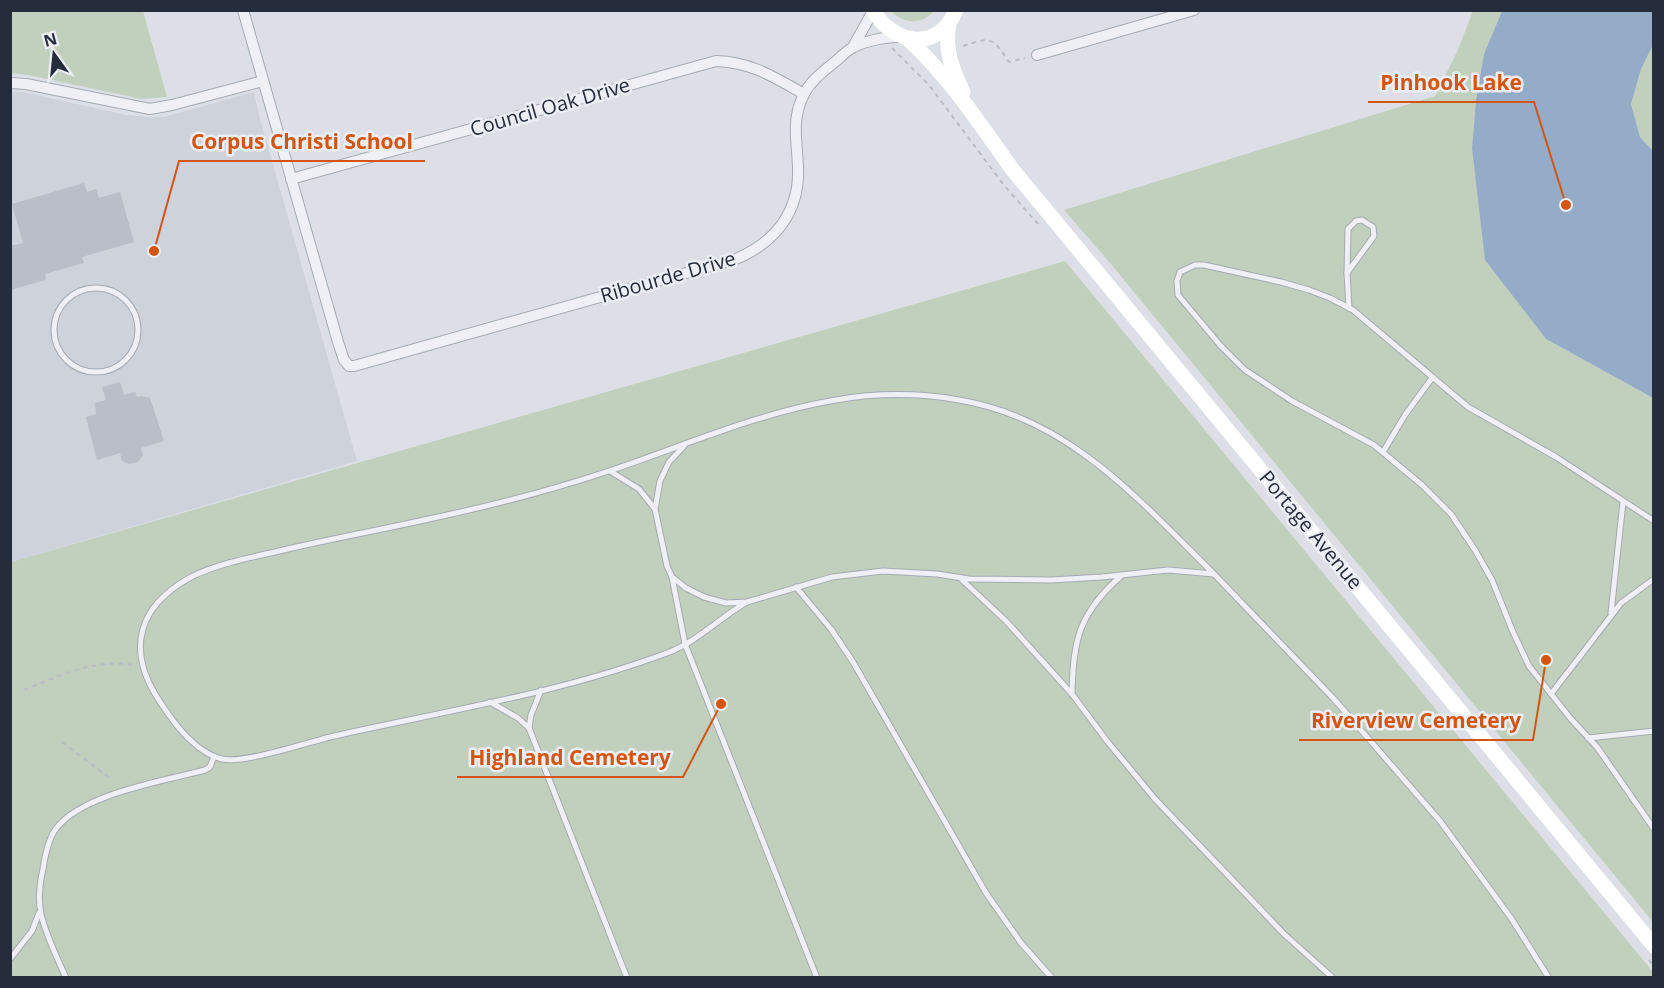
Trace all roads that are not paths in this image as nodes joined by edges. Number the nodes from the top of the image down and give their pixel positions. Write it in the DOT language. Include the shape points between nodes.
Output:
graph roads {
  1 [pos="243,10"];
  2 [pos="1194,10"];
  3 [pos="873,11"];
  4 [pos="952,17"];
  5 [pos="903,38"];
  6 [pos="853,47"];
  7 [pos="1037,55"];
  8 [pos="263,81"];
  9 [pos="10,82"];
  10 [pos="804,94"];
  11 [pos="971,112"];
  12 [pos="291,179"];
  13 [pos="1347,273"];
  14 [pos="130,303"];
  15 [pos="1349,308"];
  16 [pos="1432,378"];
  17 [pos="686,444"];
  18 [pos="1383,452"];
  19 [pos="610,471"];
  20 [pos="1623,502"];
  21 [pos="655,509"];
  22 [pos="1653,521"];
  23 [pos="1214,574"];
  24 [pos="1122,575"];
  25 [pos="672,577"];
  26 [pos="960,578"];
  27 [pos="1653,579"];
  28 [pos="796,587"];
  29 [pos="747,602"];
  30 [pos="1611,615"];
  31 [pos="685,644"];
  32 [pos="542,690"];
  33 [pos="1072,694"];
  34 [pos="1551,694"];
  35 [pos="490,702"];
  36 [pos="529,728"];
  37 [pos="1653,731"];
  38 [pos="1588,738"];
  39 [pos="214,756"];
  40 [pos="1653,829"];
  41 [pos="40,911"];
  42 [pos="1653,946"];
  43 [pos="10,959"];
  44 [pos="66,978"];
  45 [pos="627,978"];
  46 [pos="817,978"];
  47 [pos="1052,978"];
  48 [pos="1333,978"];
  49 [pos="1549,978"];
  1 -- 8 [label="street"];
  2 -- 7 [label="street"];
  3 -- 5 [label="main road, Portage Avenue" via="886,28"];
  3 -- 6 [label="street, Ribourde Drive"];
  4 -- 5 [label="main road" via="938,33 924,39"];
  4 -- 11 [label="main road, Portage Avenue" via="947,54"];
  5 -- 6 [label="street, Ribourde Drive" via="882,37"];
  5 -- 11 [label="main road, Portage Avenue" via="922,51"];
  6 -- 10 [label="street, Ribourde Drive" via="816,78"];
  8 -- 9 [label="street" via="150,109"];
  8 -- 12 [label="street"];
  10 -- 12 [label="street, Council Oak Drive" via="757,68 716,61"];
  10 -- 12 [label="street, Ribourde Drive" via="795,124 795,198 776,233 751,252 354,366 348,366 344,360"];
  11 -- 42 [label="main road, Portage Avenue" via="1012,169"];
  13 -- 13 [label="lane" via="1348,229 1362,220 1372,227 1374,236"];
  13 -- 15 [label="lane"];
  14 -- 14 [label="lane" via="103,288 73,295 61,306 55,320 59,351 69,363 98,373 126,361 139,333"];
  15 -- 16 [label="lane"];
  15 -- 18 [label="lane" via="1300,287 1204,265 1186,268 1177,281 1178,295 1245,370"];
  16 -- 18 [label="lane"];
  16 -- 20 [label="lane" via="1468,407 1556,457"];
  17 -- 19 [label="lane"];
  17 -- 21 [label="lane" via="669,462"];
  17 -- 23 [label="lane" via="765,416 838,399 911,395 989,406 1024,418 1116,477"];
  18 -- 34 [label="lane" via="1428,490 1462,529 1492,580 1529,666"];
  19 -- 21 [label="lane" via="639,489"];
  19 -- 39 [label="lane" via="467,510 287,549 197,574 179,584 150,613 140,641 142,666 153,691 174,721"];
  20 -- 22 [label="lane"];
  20 -- 30 [label="lane"];
  21 -- 25 [label="lane"];
  23 -- 24 [label="lane" via="1168,570"];
  23 -- 49 [label="lane" via="1334,699 1440,821 1511,918"];
  24 -- 26 [label="lane" via="1051,580"];
  24 -- 33 [label="lane" via="1107,588 1079,630"];
  25 -- 29 [label="lane" via="704,597 726,603"];
  25 -- 31 [label="lane"];
  26 -- 28 [label="lane" via="883,571 832,577"];
  26 -- 33 [label="lane" via="1006,621"];
  27 -- 30 [label="lane"];
  28 -- 29 [label="lane"];
  28 -- 47 [label="lane" via="853,662 986,893 1021,943"];
  29 -- 31 [label="lane"];
  30 -- 34 [label="lane"];
  31 -- 32 [label="lane" via="671,652"];
  31 -- 46 [label="lane"];
  32 -- 35 [label="lane"];
  32 -- 36 [label="lane"];
  33 -- 48 [label="lane" via="1155,799 1284,934"];
  34 -- 38 [label="lane"];
  35 -- 36 [label="lane"];
  35 -- 39 [label="lane" via="243,759"];
  36 -- 45 [label="lane"];
  37 -- 38 [label="lane"];
  38 -- 40 [label="lane"];
  39 -- 41 [label="lane" via="205,770 100,799 63,820 54,831 45,857"];
  41 -- 43 [label="lane" via="32,931"];
  41 -- 44 [label="lane"];
}
